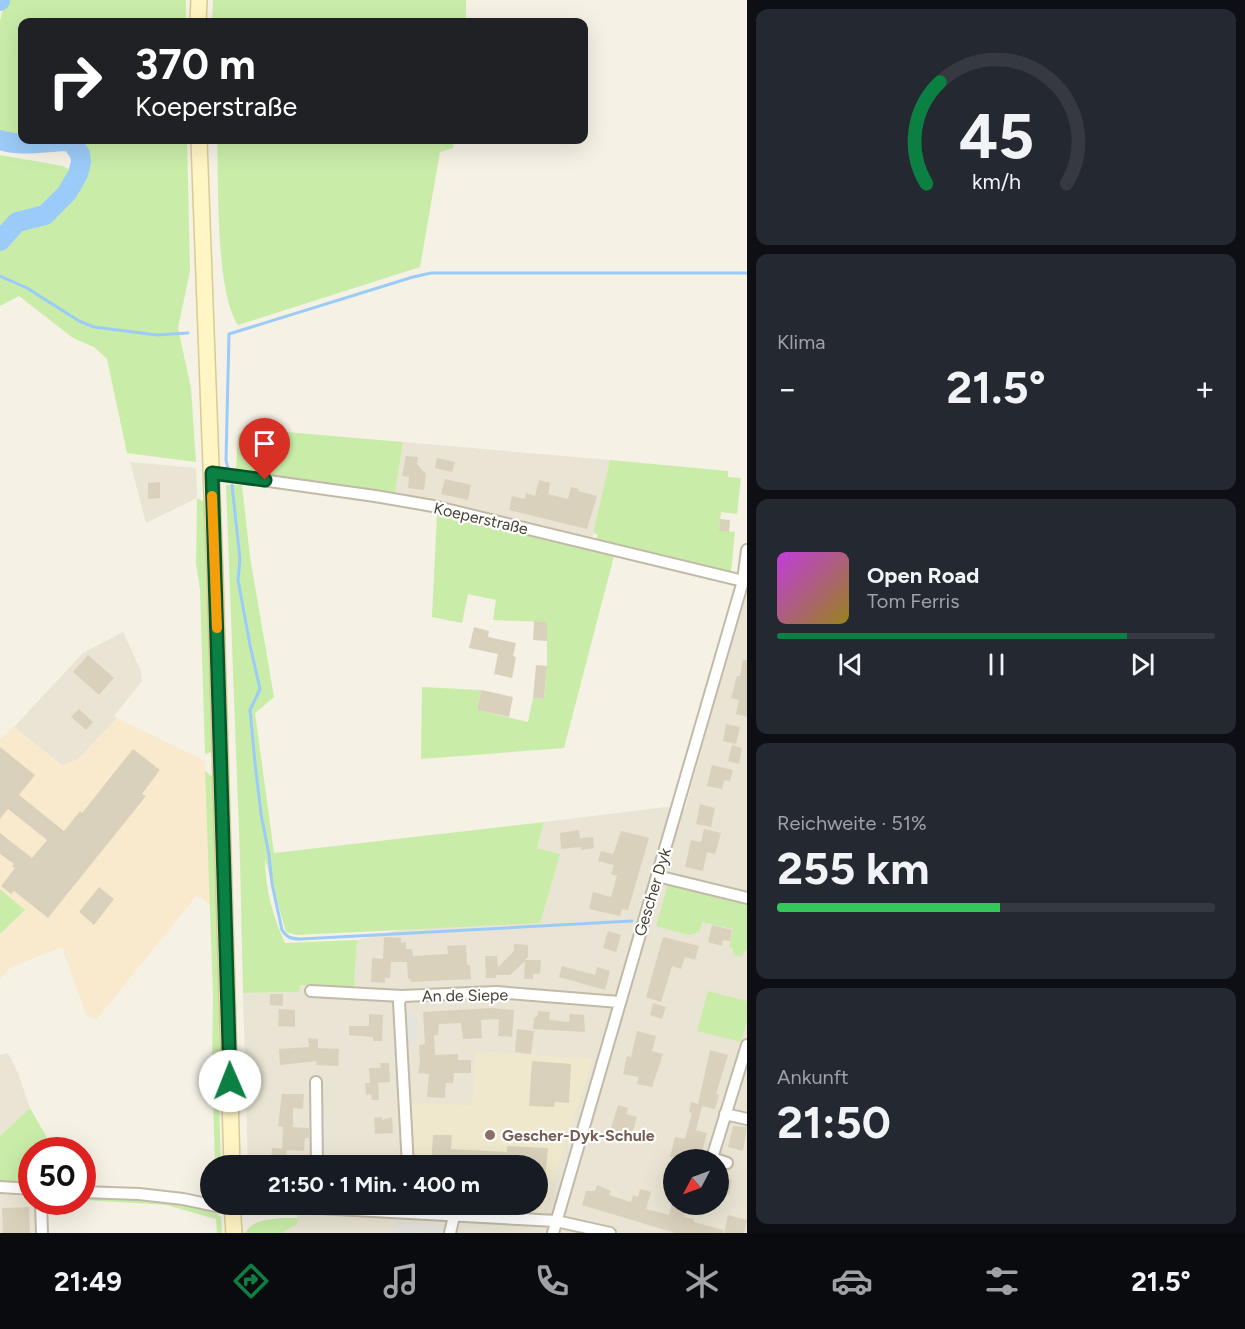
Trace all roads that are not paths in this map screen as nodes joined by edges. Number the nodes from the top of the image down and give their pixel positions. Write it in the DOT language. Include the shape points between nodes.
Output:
graph roads {
  1 [pos="199,0"];
  2 [pos="198,18"];
  3 [pos="199,144"];
  4 [pos="212,473"];
  5 [pos="747,550"];
  6 [pos="745,581"];
  7 [pos="657,876"];
  8 [pos="747,897"];
  9 [pos="311,991"];
  10 [pos="402,996"];
  11 [pos="619,1002"];
  12 [pos="747,1045"];
  13 [pos="316,1082"];
  14 [pos="725,1114"];
  15 [pos="747,1119"];
  16 [pos="715,1149"];
  17 [pos="232,1155"];
  18 [pos="317,1155"];
  19 [pos="407,1155"];
  20 [pos="0,1187"];
  21 [pos="18,1188"];
  22 [pos="96,1192"];
  23 [pos="200,1202"];
  24 [pos="41,1215"];
  25 [pos="233,1215"];
  26 [pos="448,1215"];
  27 [pos="454,1216"];
  28 [pos="556,1221"];
  29 [pos="42,1233"];
  30 [pos="234,1233"];
  31 [pos="450,1233"];
  32 [pos="553,1233"];
  33 [pos="610,1233"];
  1 -- 2 [label="main road"];
  3 -- 4 [label="main road"];
  4 -- 6 [label="street, Koeperstraße" via="433,506"];
  4 -- 17 [label="main road"];
  5 -- 6 [label="street, Gescher Dyk"];
  6 -- 7 [label="street, Gescher Dyk"];
  7 -- 8 [label="street"];
  7 -- 11 [label="street, Gescher Dyk"];
  9 -- 10 [label="street, An de Siepe"];
  10 -- 11 [label="street, An de Siepe" via="496,992"];
  10 -- 19 [label="street" via="399,1002"];
  11 -- 28 [label="street, Gescher Dyk"];
  12 -- 14 [label="street"];
  13 -- 18 [label="street"];
  14 -- 15 [label="street"];
  14 -- 16 [label="street"];
  20 -- 21 [label="street"];
  22 -- 23 [label="street"];
  24 -- 29 [label="street"];
  25 -- 30 [label="main road"];
  26 -- 27 [label="street"];
  27 -- 28 [label="street"];
  27 -- 31 [label="street"];
  28 -- 32 [label="street, Gescher Dyk"];
  28 -- 33 [label="street"];
}
